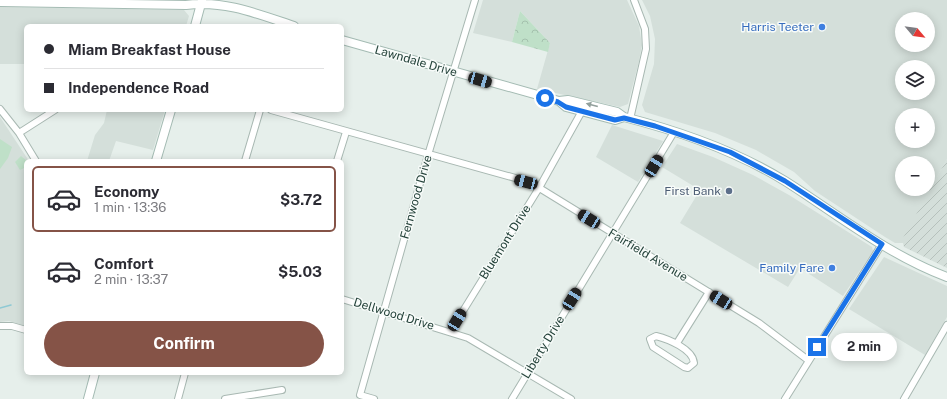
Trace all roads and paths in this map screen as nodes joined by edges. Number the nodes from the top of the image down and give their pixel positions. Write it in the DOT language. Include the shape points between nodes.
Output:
graph roads {
  1 [pos="475,0"];
  2 [pos="634,0"];
  3 [pos="200,1"];
  4 [pos="0,2"];
  5 [pos="195,24"];
  6 [pos="284,24"];
  7 [pos="344,41"];
  8 [pos="454,72"];
  9 [pos="558,102"];
  10 [pos="0,109"];
  11 [pos="582,111"];
  12 [pos="52,112"];
  13 [pos="170,112"];
  14 [pos="259,112"];
  15 [pos="278,112"];
  16 [pos="627,118"];
  17 [pos="346,132"];
  18 [pos="674,132"];
  19 [pos="19,133"];
  20 [pos="428,155"];
  21 [pos="35,159"];
  22 [pos="157,159"];
  23 [pos="246,159"];
  24 [pos="339,159"];
  25 [pos="539,188"];
  26 [pos="613,234"];
  27 [pos="882,244"];
  28 [pos="947,277"];
  29 [pos="709,292"];
  30 [pos="344,300"];
  31 [pos="384,311"];
  32 [pos="947,325"];
  33 [pos="0,326"];
  34 [pos="24,329"];
  35 [pos="450,332"];
  36 [pos="677,343"];
  37 [pos="808,360"];
  38 [pos="528,373"];
  39 [pos="94,375"];
  40 [pos="184,375"];
  41 [pos="282,390"];
  42 [pos="88,399"];
  43 [pos="178,399"];
  44 [pos="225,399"];
  45 [pos="374,399"];
  46 [pos="512,399"];
  47 [pos="571,399"];
  48 [pos="785,399"];
  49 [pos="904,399"];
  1 -- 8 [label="street, Fernwood Drive"];
  2 -- 16 [label="street" via="645,29 646,49"];
  3 -- 4 [label="main road" via="186,5"];
  3 -- 5 [label="main road"];
  3 -- 6 [label="main road" via="236,8"];
  7 -- 8 [label="main road, Lawndale Drive"];
  8 -- 9 [label="main road, Lawndale Drive"];
  8 -- 20 [label="street, Fernwood Drive"];
  9 -- 11 [label="main road, Lawndale Drive"];
  16 -- 9 [label="main road, Lawndale Drive, one-way" via="617,112 582,103 568,100"];
  10 -- 19 [label="street"];
  11 -- 16 [label="main road, Lawndale Drive" via="615,120"];
  11 -- 25 [label="street, Bluemont Drive"];
  12 -- 19 [label="street"];
  13 -- 22 [label="main road"];
  14 -- 23 [label="street"];
  15 -- 17 [label="street, Fairfield Avenue"];
  16 -- 18 [label="main road, Lawndale Drive"];
  17 -- 20 [label="street, Fairfield Avenue"];
  17 -- 24 [label="street"];
  18 -- 26 [label="street, Liberty Drive"];
  18 -- 27 [label="main road, Lawndale Drive" via="730,152 771,173"];
  19 -- 21 [label="street"];
  20 -- 25 [label="street, Fairfield Avenue" via="526,182"];
  20 -- 31 [label="street, Fernwood Drive"];
  25 -- 26 [label="street, Fairfield Avenue"];
  25 -- 35 [label="street, Bluemont Drive"];
  26 -- 29 [label="street, Fairfield Avenue"];
  26 -- 38 [label="street, Liberty Drive"];
  27 -- 28 [label="main road, Lawndale Drive"];
  27 -- 37 [label="street"];
  29 -- 36 [label="street"];
  29 -- 37 [label="street, Fairfield Avenue" via="759,323"];
  30 -- 31 [label="street, Dellwood Drive"];
  31 -- 35 [label="street, Dellwood Drive"];
  31 -- 45 [label="street, Fernwood Drive" via="360,395"];
  32 -- 49 [label="street"];
  33 -- 34 [label="street"];
  35 -- 38 [label="street, Dellwood Drive" via="468,338"];
  36 -- 36 [label="street" via="694,360 690,368 684,367 653,347 650,342 652,337 656,336"];
  37 -- 48 [label="street"];
  38 -- 46 [label="street, Liberty Drive"];
  38 -- 47 [label="street, Dellwood Drive"];
  39 -- 42 [label="main road"];
  40 -- 43 [label="street"];
  41 -- 44 [label="street"];
}
